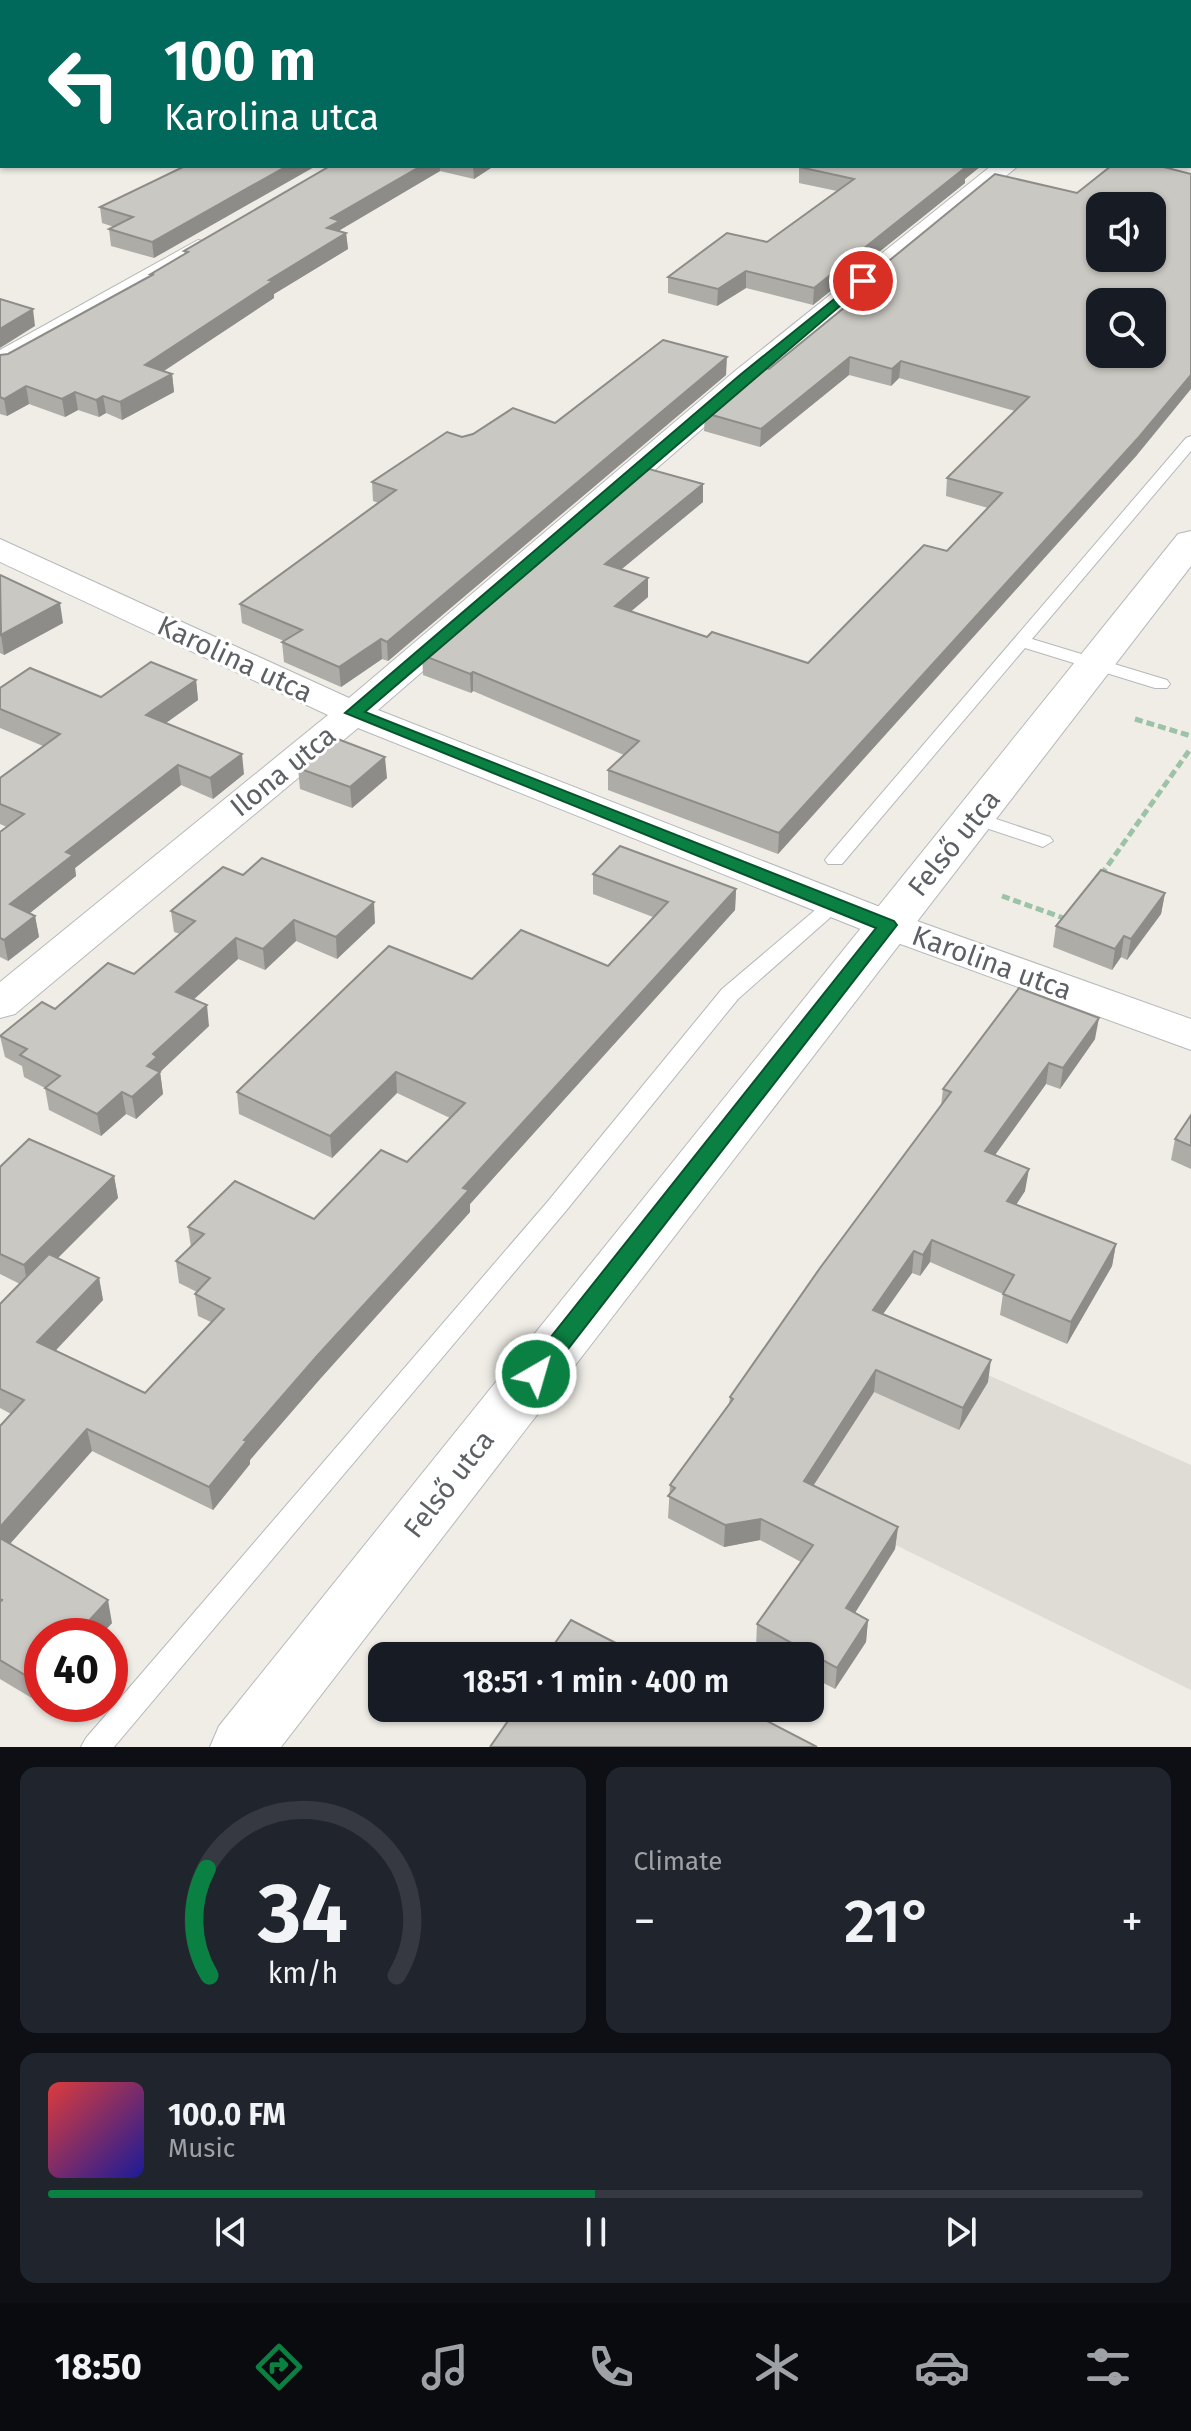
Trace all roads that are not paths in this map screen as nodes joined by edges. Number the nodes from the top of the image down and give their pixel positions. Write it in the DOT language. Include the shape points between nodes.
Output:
graph roads {
  1 [pos="1004,168"];
  2 [pos="218,236"];
  3 [pos="0,362"];
  4 [pos="1191,441"];
  5 [pos="1191,542"];
  6 [pos="0,549"];
  7 [pos="1024,642"];
  8 [pos="1094,663"];
  9 [pos="1161,684"];
  10 [pos="353,713"];
  11 [pos="975,818"];
  12 [pos="1043,841"];
  13 [pos="835,860"];
  14 [pos="834,904"];
  15 [pos="888,925"];
  16 [pos="0,1004"];
  17 [pos="1191,1035"];
  18 [pos="96,1747"];
  19 [pos="242,1747"];
  1 -- 10 [label="street, Ilona utca" via="745,377"];
  2 -- 3 [label="street"];
  4 -- 7 [label="lane"];
  5 -- 8 [label="street, Felső utca"];
  6 -- 10 [label="street, Karolina utca"];
  7 -- 8 [label="lane"];
  7 -- 13 [label="lane"];
  8 -- 9 [label="lane"];
  8 -- 11 [label="street, Felső utca"];
  10 -- 14 [label="street, Karolina utca"];
  10 -- 16 [label="street, Ilona utca"];
  11 -- 12 [label="lane"];
  11 -- 15 [label="street, Felső utca"];
  14 -- 15 [label="street, Karolina utca"];
  14 -- 18 [label="lane" via="730,994 557,1206"];
  15 -- 17 [label="street, Karolina utca"];
  15 -- 19 [label="street, Felső utca"];
}
